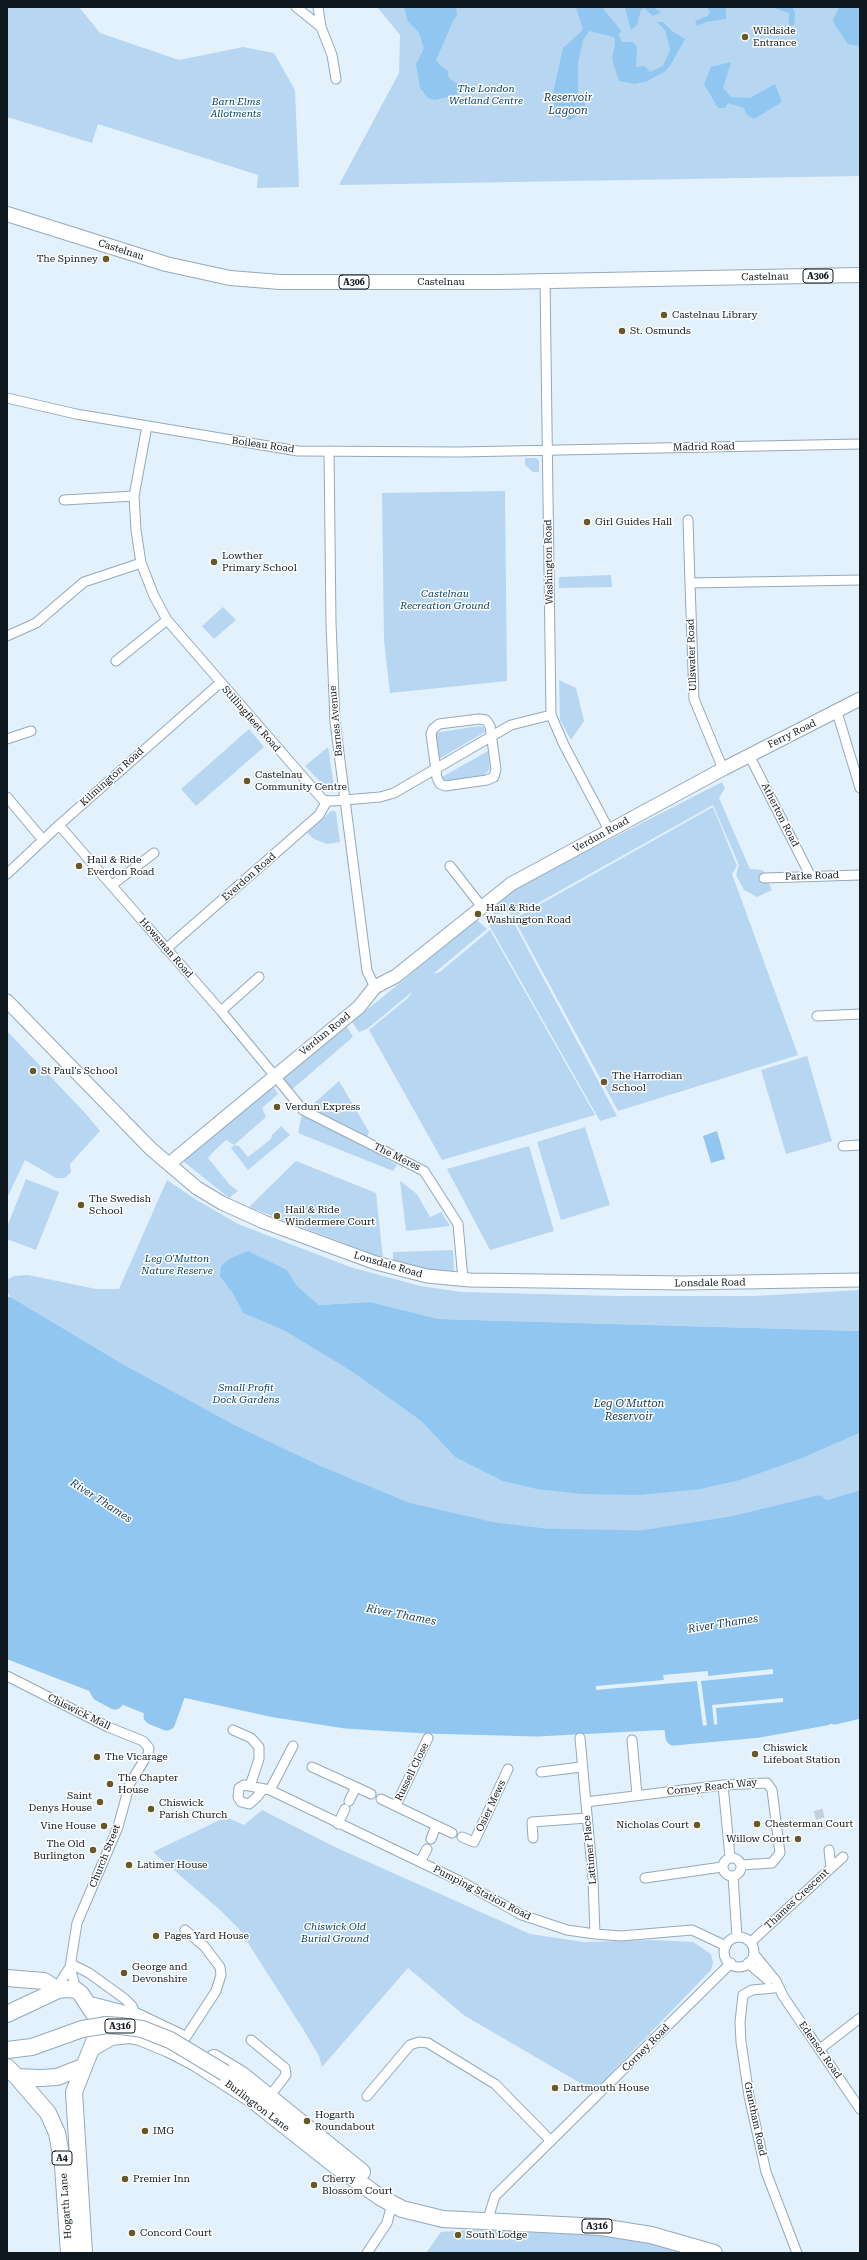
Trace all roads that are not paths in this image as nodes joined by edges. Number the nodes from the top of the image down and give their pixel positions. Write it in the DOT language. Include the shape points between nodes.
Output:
graph roads {
  1 [pos="296,7"];
  2 [pos="318,7"];
  3 [pos="321,27"];
  4 [pos="336,79"];
  5 [pos="7,214"];
  6 [pos="7,219"];
  7 [pos="30,221"];
  8 [pos="860,275"];
  9 [pos="545,280"];
  10 [pos="7,398"];
  11 [pos="147,426"];
  12 [pos="860,444"];
  13 [pos="547,448"];
  14 [pos="329,450"];
  15 [pos="134,496"];
  16 [pos="64,500"];
  17 [pos="688,520"];
  18 [pos="141,563"];
  19 [pos="860,580"];
  20 [pos="690,583"];
  21 [pos="167,620"];
  22 [pos="7,636"];
  23 [pos="116,661"];
  24 [pos="220,683"];
  25 [pos="860,699"];
  26 [pos="837,712"];
  27 [pos="551,715"];
  28 [pos="31,730"];
  29 [pos="491,737"];
  30 [pos="7,740"];
  31 [pos="749,756"];
  32 [pos="723,769"];
  33 [pos="436,770"];
  34 [pos="860,788"];
  35 [pos="7,797"];
  36 [pos="344,800"];
  37 [pos="327,801"];
  38 [pos="59,825"];
  39 [pos="609,830"];
  40 [pos="43,840"];
  41 [pos="154,853"];
  42 [pos="450,866"];
  43 [pos="7,874"];
  44 [pos="810,875"];
  45 [pos="860,875"];
  46 [pos="764,878"];
  47 [pos="112,885"];
  48 [pos="482,907"];
  49 [pos="166,949"];
  50 [pos="259,977"];
  51 [pos="375,987"];
  52 [pos="7,1001"];
  53 [pos="221,1011"];
  54 [pos="860,1014"];
  55 [pos="817,1016"];
  56 [pos="276,1075"];
  57 [pos="843,1146"];
  58 [pos="860,1146"];
  59 [pos="169,1164"];
  60 [pos="463,1279"];
  61 [pos="860,1280"];
  62 [pos="7,1676"];
  63 [pos="233,1730"];
  64 [pos="428,1738"];
  65 [pos="580,1738"];
  66 [pos="632,1740"];
  67 [pos="293,1746"];
  68 [pos="149,1748"];
  69 [pos="312,1767"];
  70 [pos="581,1767"];
  71 [pos="508,1769"];
  72 [pos="541,1772"];
  73 [pos="723,1785"];
  74 [pos="250,1786"];
  75 [pos="356,1787"];
  76 [pos="266,1790"];
  77 [pos="371,1794"];
  78 [pos="636,1795"];
  79 [pos="381,1799"];
  80 [pos="349,1800"];
  81 [pos="586,1802"];
  82 [pos="396,1805"];
  83 [pos="345,1809"];
  84 [pos="586,1818"];
  85 [pos="338,1824"];
  86 [pos="436,1826"];
  87 [pos="452,1833"];
  88 [pos="462,1837"];
  89 [pos="533,1838"];
  90 [pos="431,1839"];
  91 [pos="427,1849"];
  92 [pos="829,1850"];
  93 [pos="730,1857"];
  94 [pos="844,1857"];
  95 [pos="420,1862"];
  96 [pos="741,1865"];
  97 [pos="722,1867"];
  98 [pos="831,1868"];
  99 [pos="733,1876"];
  100 [pos="645,1878"];
  101 [pos="185,1930"];
  102 [pos="595,1934"];
  103 [pos="737,1937"];
  104 [pos="751,1942"];
  105 [pos="726,1946"];
  106 [pos="754,1954"];
  107 [pos="731,1963"];
  108 [pos="748,1963"];
  109 [pos="71,1966"];
  110 [pos="764,1975"];
  111 [pos="7,1978"];
  112 [pos="756,1989"];
  113 [pos="777,1989"];
  114 [pos="59,1990"];
  115 [pos="76,1990"];
  116 [pos="90,2005"];
  117 [pos="7,2014"];
  118 [pos="136,2017"];
  119 [pos="860,2018"];
  120 [pos="184,2040"];
  121 [pos="251,2040"];
  122 [pos="92,2048"];
  123 [pos="820,2049"];
  124 [pos="7,2050"];
  125 [pos="83,2067"];
  126 [pos="12,2074"];
  127 [pos="367,2096"];
  128 [pos="269,2097"];
  129 [pos="860,2109"];
  130 [pos="551,2141"];
  131 [pos="353,2177"];
  132 [pos="392,2204"];
  133 [pos="412,2212"];
  134 [pos="488,2222"];
  135 [pos="69,2253"];
  136 [pos="84,2253"];
  137 [pos="367,2253"];
  138 [pos="714,2253"];
  139 [pos="797,2253"];
  1 -- 3 [label="street"];
  2 -- 3 [label="street"];
  3 -- 4 [label="street" via="332,55"];
  5 -- 7 [label="main road, Castelnau / A306"];
  6 -- 7 [label="main road, Castelnau / A306" via="16,225"];
  7 -- 9 [label="main road, Castelnau / A306" via="166,264 230,278 282,282"];
  8 -- 9 [label="main road, Castelnau / A306"];
  9 -- 13 [label="street, Washington Road"];
  10 -- 11 [label="street, Boileau Road" via="76,414"];
  11 -- 14 [label="street, Boileau Road" via="288,450"];
  11 -- 15 [label="street, Stillingfleet Road"];
  12 -- 13 [label="street, Madrid Road"];
  13 -- 14 [label="street, Boileau Road" via="459,452"];
  13 -- 27 [label="street, Washington Road"];
  14 -- 36 [label="street, Barnes Avenue" via="334,696"];
  15 -- 16 [label="street"];
  15 -- 18 [label="street, Stillingfleet Road"];
  17 -- 20 [label="street, Ullswater Road"];
  18 -- 21 [label="street, Stillingfleet Road"];
  18 -- 22 [label="street" via="84,582 36,623"];
  19 -- 20 [label="street"];
  20 -- 32 [label="street, Ullswater Road" via="694,700"];
  21 -- 23 [label="street"];
  21 -- 24 [label="street, Stillingfleet Road"];
  24 -- 37 [label="street, Stillingfleet Road" via="320,798"];
  24 -- 38 [label="street, Kilmington Road"];
  25 -- 26 [label="main road, Ferry Road"];
  26 -- 31 [label="main road, Ferry Road"];
  26 -- 34 [label="street"];
  27 -- 29 [label="street" via="511,725"];
  27 -- 39 [label="street, Washington Road"];
  28 -- 30 [label="street"];
  29 -- 33 [label="street"];
  29 -- 33 [label="street" via="496,769 494,777 446,786 440,784"];
  29 -- 33 [label="street" via="490,726 486,720 439,724 433,728 431,734"];
  31 -- 32 [label="main road, Ferry Road"];
  31 -- 44 [label="street, Atherton Road"];
  32 -- 39 [label="main road, Verdun Road"];
  33 -- 36 [label="street" via="387,795"];
  35 -- 40 [label="street"];
  36 -- 37 [label="street"];
  36 -- 51 [label="street, Barnes Avenue" via="367,971"];
  37 -- 49 [label="street, Everdon Road" via="319,815"];
  38 -- 40 [label="street, Kilmington Road"];
  38 -- 47 [label="street, Howsman Road"];
  39 -- 48 [label="main road, Verdun Road" via="519,879"];
  40 -- 43 [label="street, Kilmington Road"];
  41 -- 47 [label="street"];
  42 -- 48 [label="street"];
  44 -- 45 [label="street, Parke Road"];
  44 -- 46 [label="street, Parke Road"];
  47 -- 49 [label="street, Howsman Road"];
  48 -- 51 [label="main road, Verdun Road" via="396,976"];
  49 -- 53 [label="street, Howsman Road"];
  50 -- 53 [label="street"];
  51 -- 56 [label="main road, Verdun Road" via="358,1007"];
  52 -- 59 [label="main road, Lonsdale Road" via="151,1149"];
  53 -- 56 [label="street, Howsman Road"];
  54 -- 55 [label="street"];
  56 -- 59 [label="main road, Verdun Road"];
  56 -- 60 [label="street, The Meres" via="286,1091 304,1110 424,1171 458,1224"];
  57 -- 58 [label="street"];
  59 -- 60 [label="main road, Lonsdale Road" via="197,1188 222,1203 306,1238 408,1273"];
  60 -- 61 [label="main road, Lonsdale Road" via="683,1283"];
  62 -- 68 [label="street, Chiswick Mall" via="108,1727 143,1741"];
  63 -- 74 [label="street" via="251,1738 259,1747 260,1759"];
  64 -- 82 [label="street, Russell Close"];
  65 -- 70 [label="street, Lattimer Place"];
  66 -- 78 [label="street"];
  67 -- 76 [label="street"];
  68 -- 109 [label="street, Church Street" via="130,1783 118,1827 77,1923"];
  69 -- 75 [label="street"];
  70 -- 72 [label="street"];
  70 -- 81 [label="street, Lattimer Place"];
  71 -- 88 [label="street, Osier Mews" via="474,1842"];
  73 -- 78 [label="street, Corney Reach Way"];
  73 -- 93 [label="street"];
  73 -- 96 [label="street, Corney Reach Way" via="761,1782 767,1783 772,1790 780,1853 772,1863"];
  74 -- 76 [label="street, Pumping Station Road"];
  74 -- 76 [label="street" via="244,1785 239,1788 238,1797 244,1803 254,1801"];
  75 -- 77 [label="street"];
  75 -- 80 [label="street"];
  76 -- 85 [label="street, Pumping Station Road"];
  78 -- 81 [label="street, Corney Reach Way"];
  79 -- 82 [label="street"];
  81 -- 84 [label="street, Lattimer Place"];
  82 -- 86 [label="street"];
  83 -- 85 [label="street"];
  84 -- 89 [label="street" via="532,1822"];
  84 -- 102 [label="street, Lattimer Place"];
  85 -- 95 [label="street, Pumping Station Road"];
  86 -- 87 [label="street"];
  86 -- 90 [label="street"];
  91 -- 95 [label="street"];
  92 -- 98 [label="street, Thames Crescent"];
  93 -- 96 [label="street" via="736,1858"];
  93 -- 97 [label="street"];
  94 -- 98 [label="street"];
  95 -- 102 [label="street, Pumping Station Road" via="522,1915 567,1930"];
  96 -- 99 [label="street" via="738,1873"];
  97 -- 99 [label="street" via="726,1874"];
  97 -- 100 [label="street"];
  98 -- 104 [label="street, Thames Crescent"];
  99 -- 103 [label="street"];
  101 -- 120 [label="street" via="204,1946 220,1968 221,1975 216,1991"];
  102 -- 105 [label="street, Pumping Station Road" via="621,1936 692,1930"];
  103 -- 104 [label="street"];
  103 -- 105 [label="street"];
  104 -- 106 [label="street"];
  105 -- 107 [label="street" via="725,1955"];
  106 -- 108 [label="street"];
  106 -- 113 [label="street, Edensor Road" via="776,1981"];
  107 -- 108 [label="street" via="740,1966"];
  107 -- 130 [label="street, Corney Road"];
  108 -- 110 [label="street, Edensor Road"];
  109 -- 114 [label="street, Church Street" via="61,1981"];
  109 -- 115 [label="street, Church Street"];
  109 -- 118 [label="street" via="89,1973 125,1999 132,2006"];
  110 -- 112 [label="street, Grantham Road"];
  110 -- 113 [label="street, Edensor Road"];
  111 -- 114 [label="highway" via="44,1981"];
  112 -- 113 [label="street"];
  112 -- 139 [label="street, Grantham Road" via="743,1995 740,2022 749,2096 766,2172"];
  113 -- 123 [label="street, Edensor Road"];
  114 -- 115 [label="highway"];
  114 -- 117 [label="highway"];
  115 -- 116 [label="highway"];
  116 -- 118 [label="highway, Burlington Lane / A316"];
  116 -- 122 [label="highway" via="96,2020"];
  118 -- 120 [label="highway, Burlington Lane / A316"];
  119 -- 123 [label="street"];
  120 -- 128 [label="highway, Burlington Lane / A316" via="242,2075"];
  121 -- 128 [label="street" via="285,2068 286,2075"];
  122 -- 125 [label="highway"];
  122 -- 131 [label="highway, Burlington Lane / A316" via="111,2037 129,2035 168,2049 196,2063 250,2098"];
  123 -- 129 [label="street, Edensor Road"];
  124 -- 131 [label="highway, A316, bridge" via="32,2047 82,2029 107,2025 142,2029 170,2040 225,2072 318,2143"];
  125 -- 126 [label="highway" via="57,2077"];
  125 -- 136 [label="highway, Hogarth Lane / A4" via="74,2092 74,2108 81,2180"];
  126 -- 135 [label="highway, Hogarth Lane / A4" via="48,2113 57,2134 63,2166"];
  127 -- 130 [label="street" via="410,2045 428,2043 495,2084"];
  128 -- 133 [label="highway, Burlington Lane / A316"];
  130 -- 134 [label="street, Corney Road" via="495,2196"];
  131 -- 132 [label="highway, Burlington Lane / A316"];
  132 -- 133 [label="highway, Burlington Lane / A316"];
  132 -- 137 [label="street" via="387,2224"];
  133 -- 134 [label="highway, Burlington Lane / A316" via="443,2219"];
  134 -- 138 [label="highway, Burlington Lane / A316" via="601,2226 651,2235"];
}
